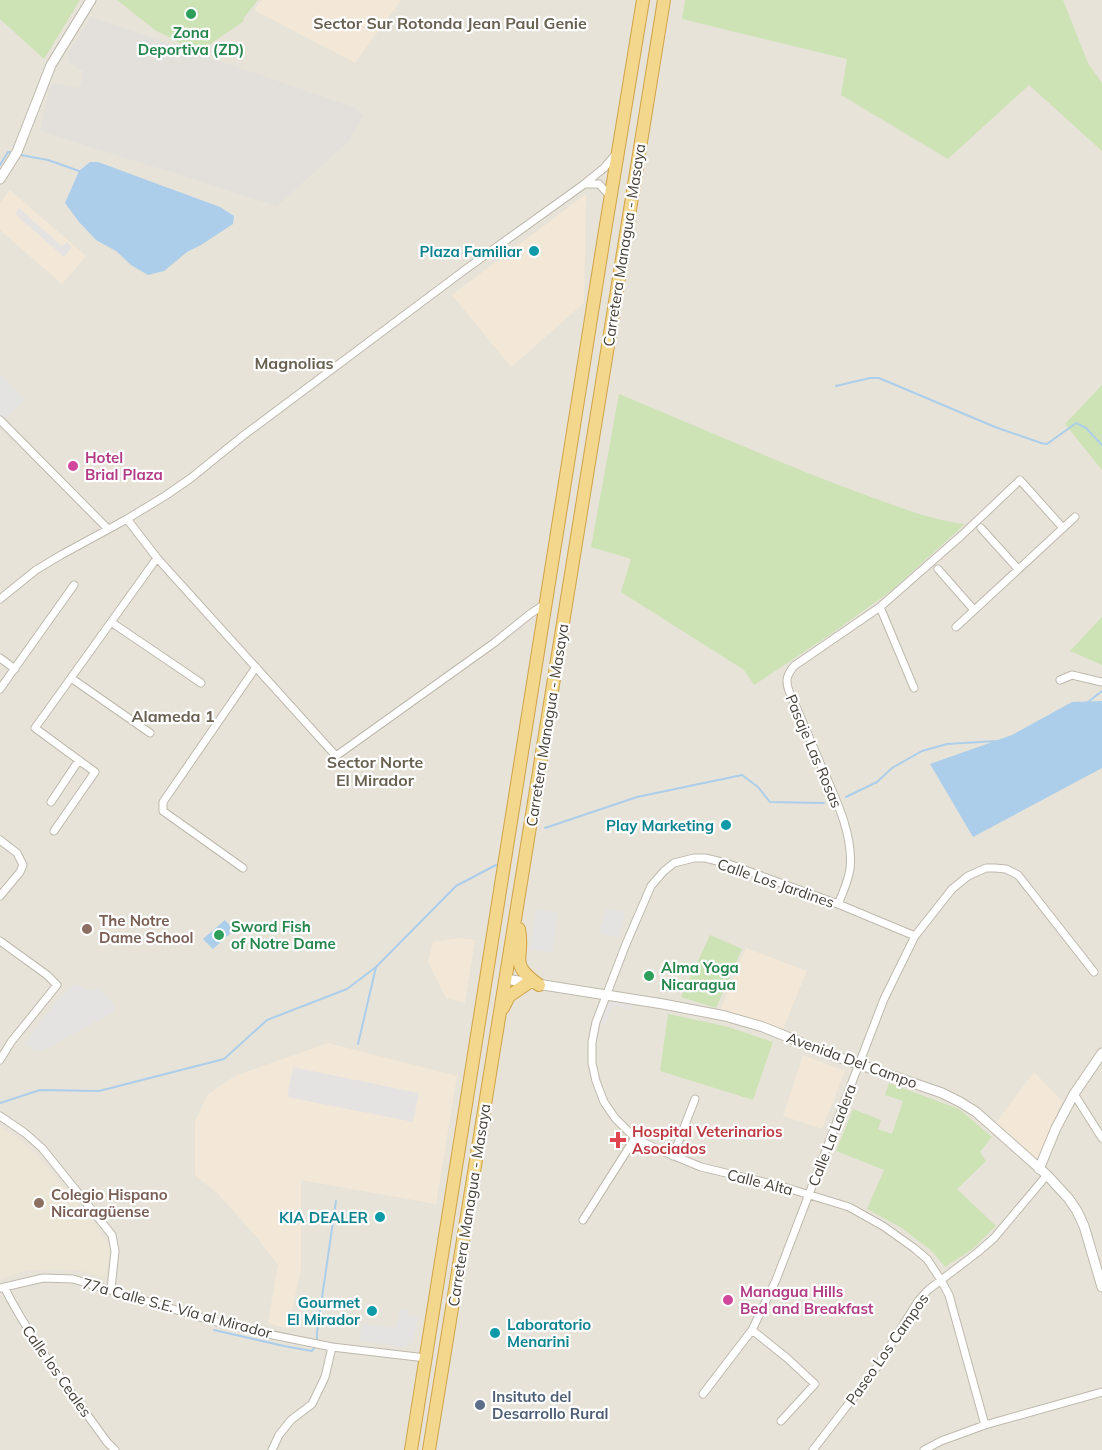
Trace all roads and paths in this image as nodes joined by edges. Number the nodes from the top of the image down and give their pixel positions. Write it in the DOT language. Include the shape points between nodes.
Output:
graph roads {
  1 [pos="91,0"];
  2 [pos="643,0"];
  3 [pos="664,0"];
  4 [pos="619,147"];
  5 [pos="0,179"];
  6 [pos="583,185"];
  7 [pos="611,197"];
  8 [pos="0,420"];
  9 [pos="1075,518"];
  10 [pos="127,519"];
  11 [pos="981,528"];
  12 [pos="1064,528"];
  13 [pos="108,529"];
  14 [pos="157,558"];
  15 [pos="938,569"];
  16 [pos="1018,569"];
  17 [pos="74,585"];
  18 [pos="0,599"];
  19 [pos="545,604"];
  20 [pos="880,607"];
  21 [pos="974,610"];
  22 [pos="111,622"];
  23 [pos="956,627"];
  24 [pos="0,658"];
  25 [pos="256,667"];
  26 [pos="15,669"];
  27 [pos="71,678"];
  28 [pos="1060,680"];
  29 [pos="1102,682"];
  30 [pos="201,683"];
  31 [pos="914,688"];
  32 [pos="0,689"];
  33 [pos="150,733"];
  34 [pos="79,760"];
  35 [pos="51,801"];
  36 [pos="54,831"];
  37 [pos="0,840"];
  38 [pos="243,868"];
  39 [pos="500,890"];
  40 [pos="0,896"];
  41 [pos="838,904"];
  42 [pos="516,914"];
  43 [pos="915,936"];
  44 [pos="0,941"];
  45 [pos="1094,972"];
  46 [pos="506,979"];
  47 [pos="533,984"];
  48 [pos="607,995"];
  49 [pos="500,1014"];
  50 [pos="1102,1053"];
  51 [pos="474,1055"];
  52 [pos="0,1060"];
  53 [pos="859,1065"];
  54 [pos="1074,1094"];
  55 [pos="695,1099"];
  56 [pos="0,1116"];
  57 [pos="635,1138"];
  58 [pos="1102,1138"];
  59 [pos="673,1156"];
  60 [pos="1043,1172"];
  61 [pos="808,1195"];
  62 [pos="583,1220"];
  63 [pos="941,1280"];
  64 [pos="2,1287"];
  65 [pos="1102,1287"];
  66 [pos="111,1289"];
  67 [pos="454,1290"];
  68 [pos="752,1330"];
  69 [pos="332,1347"];
  70 [pos="426,1358"];
  71 [pos="1102,1392"];
  72 [pos="702,1394"];
  73 [pos="781,1421"];
  74 [pos="985,1425"];
  75 [pos="430,1445"];
  76 [pos="115,1450"];
  77 [pos="272,1450"];
  78 [pos="411,1450"];
  79 [pos="813,1450"];
  80 [pos="924,1450"];
  1 -- 5 [label="street" via="51,65 17,152"];
  2 -- 4 [label="highway, Carretera Managua - Masaya"];
  3 -- 42 [label="highway, Carretera Managua - Masaya"];
  4 -- 6 [label="street" via="608,163"];
  4 -- 7 [label="highway, Carretera Managua - Masaya"];
  6 -- 7 [label="street" via="599,184"];
  6 -- 10 [label="street" via="191,478"];
  7 -- 19 [label="highway, Carretera Managua - Masaya"];
  8 -- 13 [label="street"];
  9 -- 12 [label="street"];
  10 -- 13 [label="street"];
  10 -- 14 [label="street"];
  11 -- 16 [label="street"];
  12 -- 16 [label="street"];
  12 -- 20 [label="street" via="1020,480"];
  13 -- 18 [label="street" via="36,570"];
  14 -- 22 [label="street"];
  14 -- 25 [label="street"];
  15 -- 21 [label="street"];
  16 -- 21 [label="street"];
  17 -- 26 [label="street"];
  19 -- 25 [label="street" via="336,756"];
  19 -- 39 [label="highway, Carretera Managua - Masaya"];
  20 -- 31 [label="street"];
  20 -- 41 [label="street, Pasaje Las Rosas" via="787,674 789,691 848,837 850,868"];
  21 -- 23 [label="street"];
  22 -- 27 [label="street"];
  22 -- 30 [label="street"];
  24 -- 26 [label="street"];
  25 -- 38 [label="street" via="164,802 164,811"];
  26 -- 32 [label="street"];
  27 -- 33 [label="street"];
  27 -- 34 [label="street" via="35,728"];
  28 -- 29 [label="street" via="1072,675"];
  34 -- 35 [label="street"];
  34 -- 36 [label="street" via="95,772"];
  37 -- 40 [label="street" via="17,853 23,865"];
  39 -- 46 [label="highway" via="504,907 495,963 497,972"];
  39 -- 51 [label="highway, Carretera Managua - Masaya"];
  41 -- 43 [label="street, Calle Los Jardines"];
  41 -- 48 [label="street, Calle Los Jardines" via="726,863 694,858 674,863 651,886"];
  42 -- 46 [label="highway, Carretera Managua - Masaya"];
  42 -- 47 [label="highway" via="519,963"];
  43 -- 45 [label="street, Calle La Ladera" via="952,889 968,876 986,868 1006,869 1019,877"];
  43 -- 53 [label="street, Calle La Ladera" via="884,999"];
  44 -- 52 [label="street" via="57,985"];
  46 -- 47 [label="street, Avenida Del Campo"];
  46 -- 49 [label="highway, Carretera Managua - Masaya"];
  46 -- 51 [label="highway" via="492,987"];
  47 -- 48 [label="street, Avenida Del Campo"];
  47 -- 49 [label="highway" via="509,996"];
  48 -- 53 [label="street, Avenida Del Campo" via="725,1016 764,1027"];
  48 -- 57 [label="street, Calle Alta" via="596,1022 592,1063 604,1102"];
  49 -- 67 [label="highway, Carretera Managua - Masaya"];
  50 -- 54 [label="street"];
  51 -- 70 [label="highway, Carretera Managua - Masaya"];
  53 -- 60 [label="street, Avenida Del Campo" via="960,1102"];
  53 -- 61 [label="street, Calle La Ladera"];
  54 -- 58 [label="street"];
  54 -- 60 [label="street" via="1056,1128"];
  55 -- 59 [label="street"];
  56 -- 66 [label="street" via="42,1148 112,1235 115,1251"];
  57 -- 59 [label="street, Calle Alta"];
  57 -- 62 [label="street"];
  59 -- 61 [label="street, Calle Alta"];
  60 -- 63 [label="street, Paseo Los Campos" via="994,1238"];
  60 -- 65 [label="street, Avenida Del Campo" via="1077,1211"];
  61 -- 63 [label="street, Calle Alta" via="849,1207 883,1226 927,1259"];
  61 -- 68 [label="street, Calle La Ladera" via="776,1280"];
  63 -- 74 [label="street, Calle Alta" via="949,1295"];
  63 -- 79 [label="street, Paseo Los Campos" via="918,1301 877,1367"];
  64 -- 66 [label="street, 77a Calle S.E. Vía al Mirador" via="43,1278 73,1279"];
  64 -- 76 [label="street, Calle los Ceales" via="44,1353"];
  66 -- 69 [label="street, 77a Calle S.E. Vía al Mirador" via="243,1329"];
  67 -- 70 [label="highway" via="439,1322 432,1353"];
  67 -- 75 [label="highway, Carretera Managua - Masaya"];
  68 -- 72 [label="street, Calle La Ladera"];
  68 -- 73 [label="street" via="815,1384"];
  69 -- 70 [label="street, 77a Calle S.E. Vía al Mirador"];
  69 -- 77 [label="street" via="325,1377 312,1404 291,1420"];
  70 -- 75 [label="highway" via="429,1371 424,1412"];
  70 -- 78 [label="highway, Carretera Managua - Masaya"];
  71 -- 74 [label="street"];
  74 -- 80 [label="street"];
}
